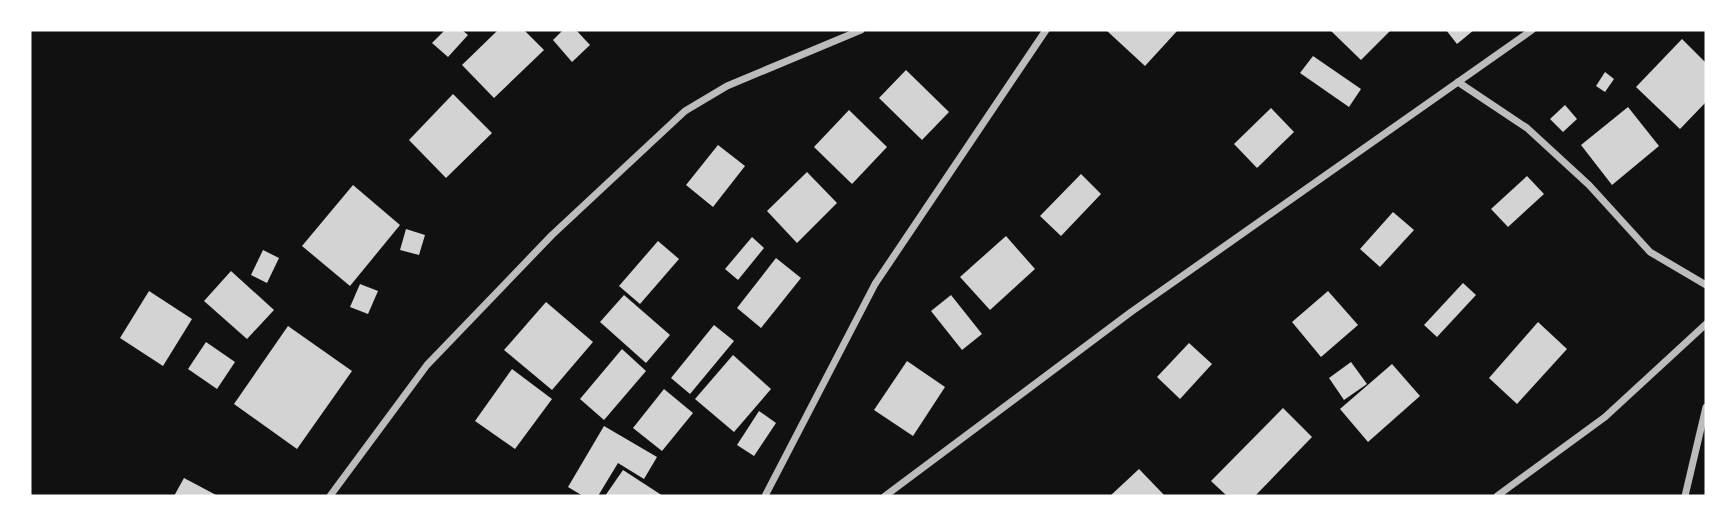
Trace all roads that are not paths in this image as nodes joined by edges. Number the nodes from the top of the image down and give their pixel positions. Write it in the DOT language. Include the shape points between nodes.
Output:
graph roads {
  1 [pos="861,30"];
  2 [pos="1046,30"];
  3 [pos="1532,30"];
  4 [pos="1458,82"];
  5 [pos="1706,285"];
  6 [pos="1706,324"];
  7 [pos="1706,407"];
  8 [pos="330,496"];
  9 [pos="765,496"];
  10 [pos="885,496"];
  11 [pos="1497,496"];
  12 [pos="1685,496"];
  1 -- 8 [label="street" via="727,86 685,111 552,235 427,365"];
  2 -- 9 [label="street" via="875,284"];
  3 -- 4 [label="street"];
  4 -- 5 [label="street" via="1527,128 1589,185 1650,252"];
  4 -- 10 [label="street" via="1131,312"];
  6 -- 11 [label="street" via="1605,417"];
  7 -- 12 [label="street"];
}
